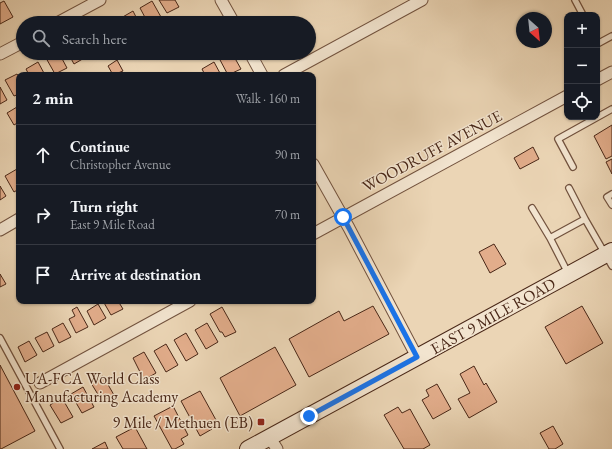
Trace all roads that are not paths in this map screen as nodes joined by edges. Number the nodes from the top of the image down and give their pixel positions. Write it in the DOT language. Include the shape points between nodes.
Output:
graph roads {
  1 [pos="100,0"];
  2 [pos="221,0"];
  3 [pos="422,0"];
  4 [pos="575,0"];
  5 [pos="581,12"];
  6 [pos="71,16"];
  7 [pos="230,16"];
  8 [pos="612,36"];
  9 [pos="600,42"];
  10 [pos="16,46"];
  11 [pos="0,54"];
  12 [pos="316,58"];
  13 [pos="254,60"];
  14 [pos="312,60"];
  15 [pos="260,72"];
  16 [pos="290,72"];
  17 [pos="612,72"];
  18 [pos="600,78"];
  19 [pos="564,98"];
  20 [pos="612,109"];
  21 [pos="573,167"];
  22 [pos="316,169"];
  23 [pos="569,188"];
  24 [pos="612,194"];
  25 [pos="612,205"];
  26 [pos="532,208"];
  27 [pos="343,217"];
  28 [pos="585,219"];
  29 [pos="16,221"];
  30 [pos="0,230"];
  31 [pos="316,232"];
  32 [pos="550,238"];
  33 [pos="610,257"];
  34 [pos="569,274"];
  35 [pos="185,304"];
  36 [pos="0,338"];
  37 [pos="417,357"];
  38 [pos="40,383"];
  39 [pos="273,443"];
  40 [pos="60,449"];
  41 [pos="248,449"];
  1 -- 6 [label="street"];
  2 -- 7 [label="street"];
  3 -- 12 [label="street"];
  4 -- 5 [label="lane"];
  8 -- 9 [label="lane"];
  10 -- 11 [label="street"];
  13 -- 15 [label="street"];
  14 -- 16 [label="street"];
  17 -- 18 [label="street"];
  19 -- 27 [label="street, WOODRUFF AVENUE"];
  20 -- 21 [label="lane" via="558,139"];
  22 -- 27 [label="street"];
  23 -- 28 [label="lane"];
  24 -- 25 [label="lane" via="607,197"];
  26 -- 32 [label="lane"];
  27 -- 31 [label="street, WOODRUFF AVENUE"];
  27 -- 37 [label="street"];
  28 -- 32 [label="lane"];
  28 -- 33 [label="lane"];
  29 -- 30 [label="street"];
  32 -- 34 [label="lane"];
  33 -- 34 [label="main road, EAST 9 MILE ROAD"];
  34 -- 37 [label="main road, EAST 9 MILE ROAD"];
  35 -- 38 [label="street"];
  36 -- 40 [label="lane"];
  37 -- 39 [label="main road, EAST 9 MILE ROAD"];
  39 -- 41 [label="main road, EAST 9 MILE ROAD"];
}
